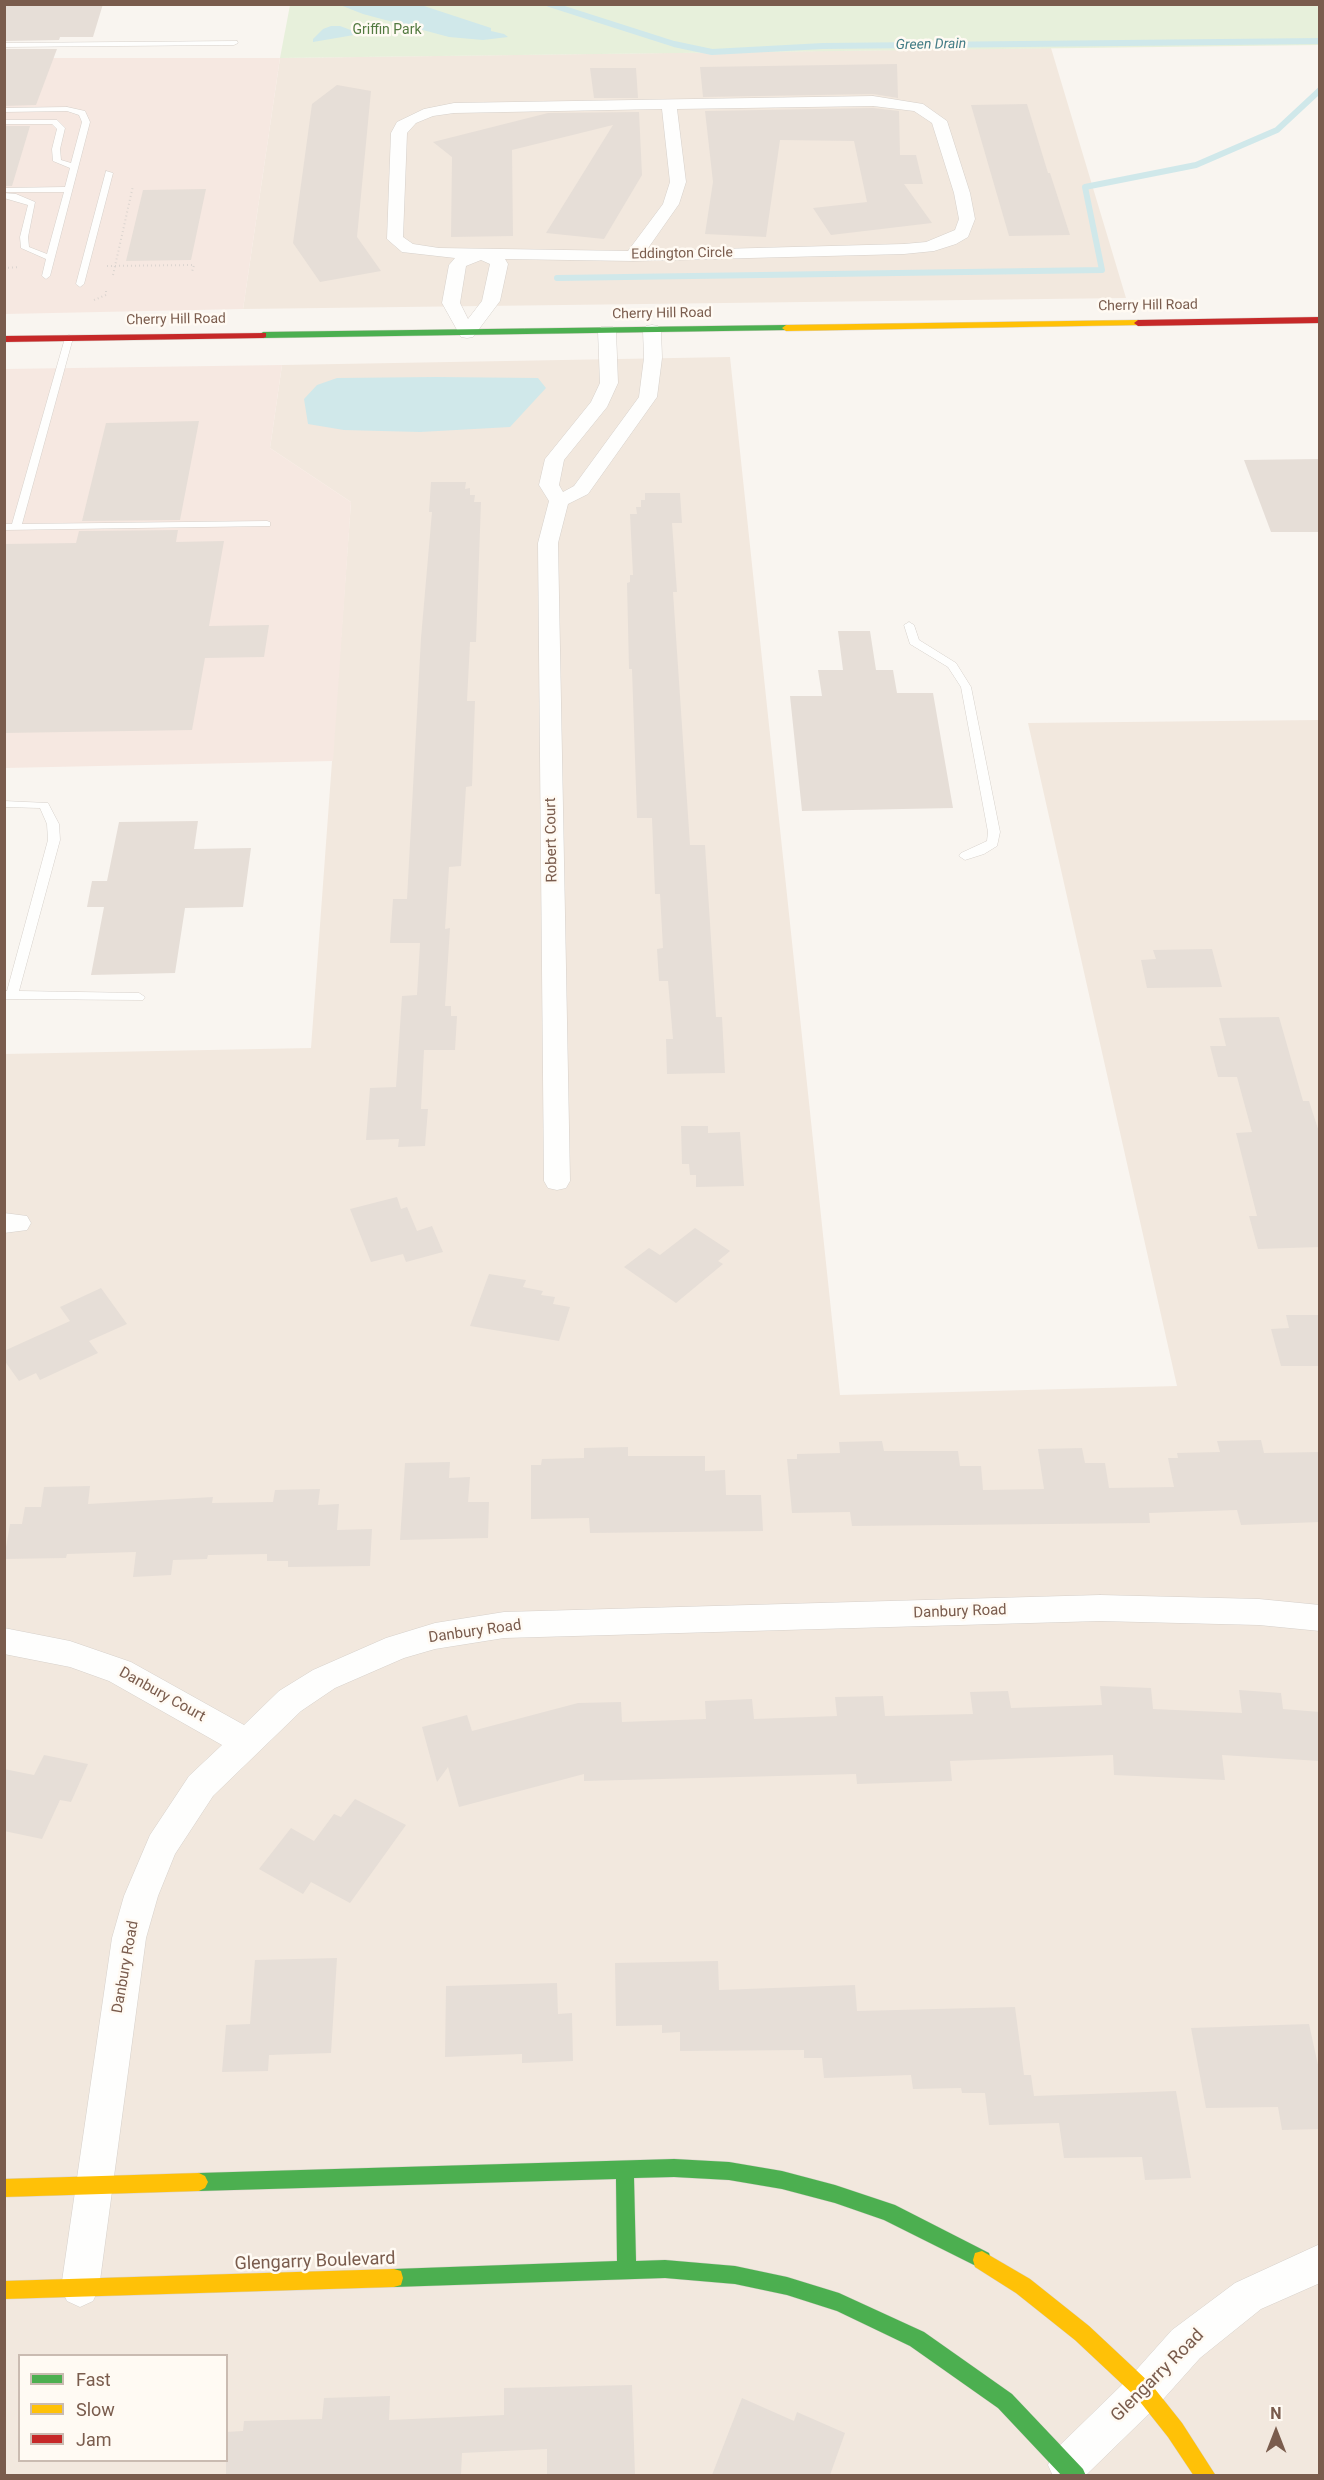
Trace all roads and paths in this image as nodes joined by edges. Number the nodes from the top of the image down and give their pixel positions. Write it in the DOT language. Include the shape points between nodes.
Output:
graph roads {
  1 [pos="234,43"];
  2 [pos="4,45"];
  3 [pos="669,105"];
  4 [pos="4,110"];
  5 [pos="4,122"];
  6 [pos="74,167"];
  7 [pos="110,173"];
  8 [pos="133,186"];
  9 [pos="68,189"];
  10 [pos="4,190"];
  11 [pos="4,195"];
  12 [pos="481,254"];
  13 [pos="633,256"];
  14 [pos="50,258"];
  15 [pos="106,266"];
  16 [pos="115,266"];
  17 [pos="192,272"];
  18 [pos="113,275"];
  19 [pos="46,276"];
  20 [pos="80,284"];
  21 [pos="1320,320"];
  22 [pos="651,330"];
  23 [pos="607,331"];
  24 [pos="467,333"];
  25 [pos="69,338"];
  26 [pos="4,339"];
  27 [pos="559,501"];
  28 [pos="267,524"];
  29 [pos="4,527"];
  30 [pos="16,527"];
  31 [pos="909,625"];
  32 [pos="4,804"];
  33 [pos="965,856"];
  34 [pos="8,995"];
  35 [pos="139,997"];
  36 [pos="557,1181"];
  37 [pos="1320,1618"];
  38 [pos="4,1641"];
  39 [pos="246,1742"];
  40 [pos="625,2170"];
  41 [pos="94,2185"];
  42 [pos="4,2188"];
  43 [pos="1320,2263"];
  44 [pos="627,2270"];
  45 [pos="80,2288"];
  46 [pos="4,2290"];
  47 [pos="1144,2391"];
  48 [pos="1072,2470"];
  49 [pos="1206,2475"];
  1 -- 2 [label="lane"];
  3 -- 12 [label="street, Eddington Circle" via="454,108 429,112 403,125 399,133 395,239 419,251"];
  3 -- 13 [label="street" via="678,182 670,204"];
  3 -- 13 [label="street, Eddington Circle" via="873,101 918,107 939,121 962,193 966,227 950,240 928,247"];
  4 -- 6 [label="lane" via="68,109 82,113 86,122"];
  5 -- 6 [label="lane" via="54,123 61,128 57,161"];
  6 -- 9 [label="lane"];
  7 -- 20 [label="lane"];
  8 -- 16 [label="path"];
  9 -- 10 [label="lane"];
  9 -- 14 [label="lane"];
  11 -- 14 [label="lane" via="32,204 25,248"];
  12 -- 13 [label="street, Eddington Circle"];
  12 -- 24 [label="street" via="458,265 451,303"];
  12 -- 24 [label="street" via="499,264 491,301"];
  14 -- 19 [label="lane"];
  15 -- 16 [label="path"];
  16 -- 17 [label="path" via="194,265"];
  16 -- 18 [label="path"];
  21 -- 22 [label="main road, Cherry Hill Road"];
  22 -- 23 [label="main road, Cherry Hill Road"];
  22 -- 27 [label="street" via="653,358 648,397 581,490"];
  23 -- 24 [label="main road, Cherry Hill Road"];
  23 -- 27 [label="street" via="609,383 600,403 555,459 549,485"];
  24 -- 25 [label="main road, Cherry Hill Road"];
  25 -- 26 [label="main road, Cherry Hill Road"];
  25 -- 30 [label="lane"];
  27 -- 36 [label="street, Robert Court" via="548,543"];
  28 -- 30 [label="lane"];
  29 -- 30 [label="lane"];
  31 -- 33 [label="lane" via="914,642 952,665 966,687 994,832 993,843"];
  32 -- 34 [label="lane" via="44,805 53,824 54,840"];
  34 -- 35 [label="lane"];
  37 -- 39 [label="street, Danbury Road" via="1259,1612 1100,1608 504,1624 435,1636 360,1662 290,1701"];
  38 -- 39 [label="street, Danbury Court" via="70,1654 120,1671"];
  39 -- 41 [label="street, Danbury Road" via="201,1786 162,1846 141,1896 129,1938"];
  40 -- 41 [label="main road"];
  40 -- 44 [label="main road"];
  40 -- 47 [label="main road" via="729,2171 835,2194 888,2212 974,2254 1023,2286 1082,2333"];
  41 -- 42 [label="main road"];
  41 -- 45 [label="street, Danbury Road"];
  43 -- 47 [label="street, Glengarry Road" via="1248,2296 1186,2344"];
  44 -- 45 [label="main road, Glengarry Boulevard"];
  44 -- 48 [label="main road, Glengarry Boulevard" via="735,2275 838,2302 917,2339 1005,2401"];
  45 -- 46 [label="main road, Glengarry Boulevard"];
  47 -- 48 [label="street, Glengarry Road"];
  47 -- 49 [label="main road"];
}
